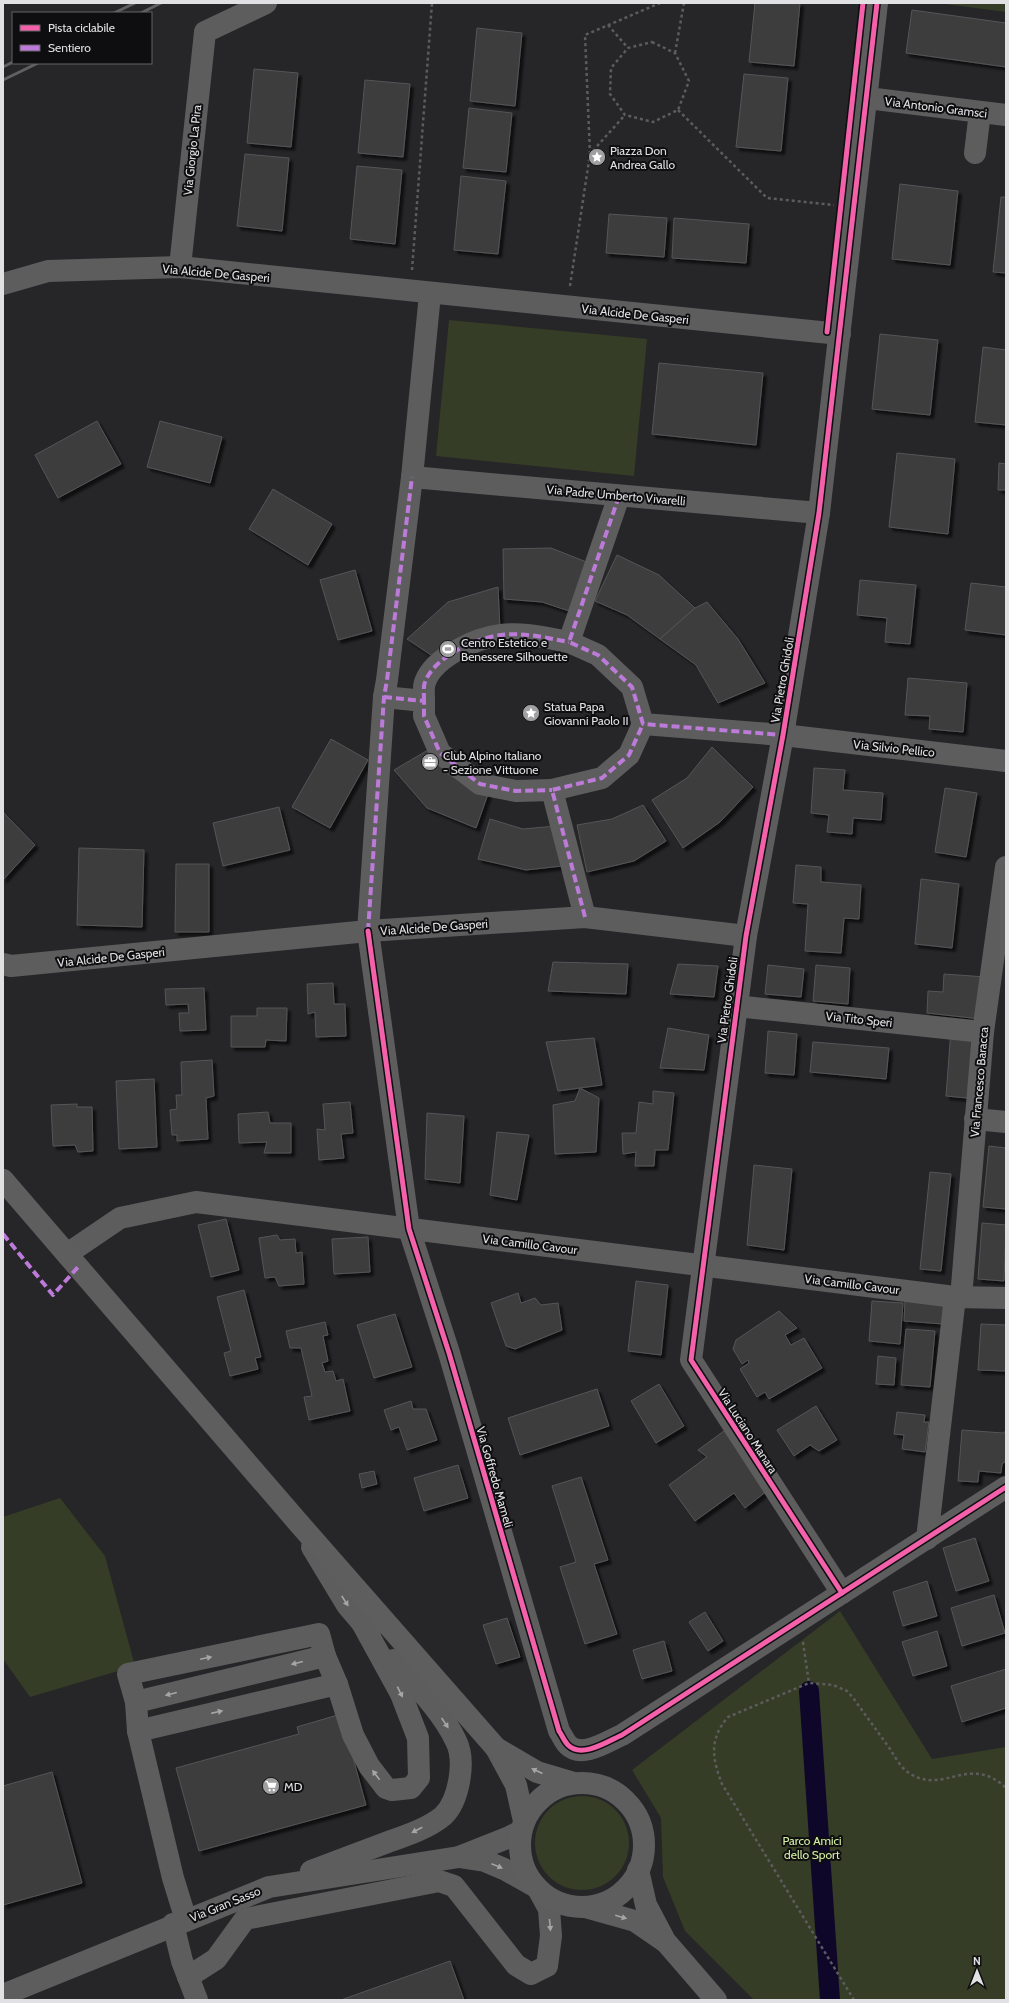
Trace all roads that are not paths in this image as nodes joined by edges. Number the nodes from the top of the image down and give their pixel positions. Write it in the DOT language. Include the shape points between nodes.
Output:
graph roads {
  1 [pos="266,3"];
  2 [pos="877,3"];
  3 [pos="867,98"];
  4 [pos="980,112"];
  5 [pos="1006,115"];
  6 [pos="976,153"];
  7 [pos="180,267"];
  8 [pos="3,284"];
  9 [pos="420,293"];
  10 [pos="840,334"];
  11 [pos="412,477"];
  12 [pos="619,496"];
  13 [pos="819,513"];
  14 [pos="568,642"];
  15 [pos="384,697"];
  16 [pos="424,701"];
  17 [pos="643,724"];
  18 [pos="782,735"];
  19 [pos="1006,761"];
  20 [pos="552,790"];
  21 [pos="1006,867"];
  22 [pos="585,917"];
  23 [pos="368,931"];
  24 [pos="746,936"];
  25 [pos="3,964"];
  26 [pos="736,1006"];
  27 [pos="983,1032"];
  28 [pos="975,1119"];
  29 [pos="1006,1122"];
  30 [pos="3,1180"];
  31 [pos="408,1229"];
  32 [pos="67,1254"];
  33 [pos="703,1264"];
  34 [pos="958,1297"];
  35 [pos="1006,1298"];
  36 [pos="1006,1487"];
  37 [pos="296,1520"];
  38 [pos="927,1539"];
  39 [pos="842,1593"];
  40 [pos="361,1621"];
  41 [pos="324,1656"];
  42 [pos="337,1684"];
  43 [pos="136,1702"];
  44 [pos="138,1731"];
  45 [pos="496,1748"];
  46 [pos="574,1783"];
  47 [pos="522,1826"];
  48 [pos="459,1857"];
  49 [pos="638,1870"];
  50 [pos="269,1887"];
  51 [pos="537,1888"];
  52 [pos="583,1906"];
  53 [pos="180,1922"];
  54 [pos="665,1941"];
  55 [pos="188,1977"];
  56 [pos="3,1995"];
  57 [pos="197,2000"];
  58 [pos="716,2000"];
  1 -- 7 [label="street, Via Giorgio La Pira" via="205,32"];
  2 -- 3 [label="street, Via Pietro Ghidoli"];
  3 -- 4 [label="street, Via Antonio Gramsci"];
  3 -- 10 [label="street, Via Pietro Ghidoli"];
  4 -- 5 [label="street, Via Antonio Gramsci"];
  4 -- 6 [label="street"];
  7 -- 8 [label="street, Via Alcide De Gasperi" via="48,271"];
  7 -- 9 [label="street, Via Alcide De Gasperi"];
  9 -- 10 [label="street, Via Alcide De Gasperi"];
  9 -- 11 [label="street"];
  10 -- 13 [label="street, Via Pietro Ghidoli"];
  11 -- 12 [label="street, Via Padre Umberto Vivarelli"];
  11 -- 15 [label="street, Via Goffredo Mameli"];
  12 -- 13 [label="street, Via Padre Umberto Vivarelli"];
  12 -- 14 [label="street"];
  13 -- 18 [label="street, Via Pietro Ghidoli"];
  14 -- 16 [label="street" via="501,634 464,646 438,663 425,682"];
  14 -- 17 [label="street" via="598,655 632,687"];
  15 -- 16 [label="street"];
  15 -- 23 [label="street, Via Goffredo Mameli"];
  16 -- 20 [label="street" via="424,716 440,753 480,784 516,791"];
  17 -- 18 [label="street, Via Silvio Pellico"];
  17 -- 20 [label="street" via="629,754 602,778"];
  18 -- 19 [label="street, Via Silvio Pellico"];
  18 -- 24 [label="street, Via Pietro Ghidoli"];
  20 -- 22 [label="street"];
  21 -- 27 [label="street, Via Francesco Baracca"];
  22 -- 23 [label="street, Via Alcide De Gasperi"];
  22 -- 24 [label="street, Via Alcide De Gasperi"];
  23 -- 25 [label="street, Via Alcide De Gasperi" via="11,966"];
  23 -- 31 [label="street, Via Goffredo Mameli"];
  24 -- 26 [label="street, Via Pietro Ghidoli"];
  26 -- 27 [label="street, Via Tito Speri"];
  26 -- 33 [label="street, Via Pietro Ghidoli"];
  27 -- 28 [label="street, Via Francesco Baracca"];
  28 -- 29 [label="street"];
  28 -- 34 [label="street, Via Francesco Baracca"];
  30 -- 32 [label="main road"];
  31 -- 32 [label="street, Via Camillo Cavour" via="196,1202 120,1218"];
  31 -- 33 [label="street, Via Camillo Cavour"];
  31 -- 39 [label="street, Via Goffredo Mameli" via="449,1353 559,1731 568,1745 578,1750 593,1748 626,1732"];
  32 -- 37 [label="main road"];
  33 -- 34 [label="street, Via Camillo Cavour"];
  33 -- 39 [label="street, Via Luciano Manara" via="691,1360"];
  34 -- 35 [label="street, Via Camillo Cavour"];
  34 -- 38 [label="street, Via Francesco Baracca"];
  36 -- 38 [label="street"];
  37 -- 40 [label="street, one-way" via="347,1605"];
  37 -- 45 [label="main road"];
  38 -- 39 [label="street"];
  40 -- 42 [label="street, one-way" via="401,1694 418,1738 419,1778 411,1788 386,1788 369,1766 353,1735"];
  40 -- 50 [label="street, one-way" via="445,1722 457,1743 460,1780 454,1798 443,1816 416,1831"];
  41 -- 42 [label="street"];
  41 -- 43 [label="street, one-way"];
  43 -- 41 [label="street, one-way" via="128,1674 319,1634"];
  44 -- 42 [label="street, one-way"];
  43 -- 44 [label="street"];
  44 -- 53 [label="street" via="173,1878"];
  46 -- 45 [label="main road, one-way" via="537,1772"];
  45 -- 47 [label="main road" via="516,1785"];
  46 -- 47 [label="main road" via="558,1787 544,1796 532,1807"];
  46 -- 49 [label="main road" via="610,1789 625,1800 637,1816 643,1833 643,1852"];
  47 -- 48 [label="street, Via Gran Sasso" via="507,1838"];
  47 -- 51 [label="main road" via="520,1851 523,1864"];
  48 -- 50 [label="street, Via Gran Sasso"];
  48 -- 51 [label="street, Via Gran Sasso, one-way" via="484,1861"];
  49 -- 52 [label="main road" via="629,1885 616,1896 601,1904"];
  49 -- 54 [label="main road" via="646,1904"];
  50 -- 53 [label="street, Via Gran Sasso"];
  51 -- 52 [label="main road" via="550,1898 566,1904"];
  51 -- 55 [label="street, one-way" via="549,1909 551,1936 548,1966 531,1974 516,1965 454,1886 439,1881 245,1919 216,1958"];
  52 -- 54 [label="main road, one-way" via="635,1921"];
  53 -- 55 [label="street"];
  53 -- 56 [label="street, Via Gran Sasso"];
  54 -- 58 [label="main road"];
  55 -- 57 [label="street"];
}
